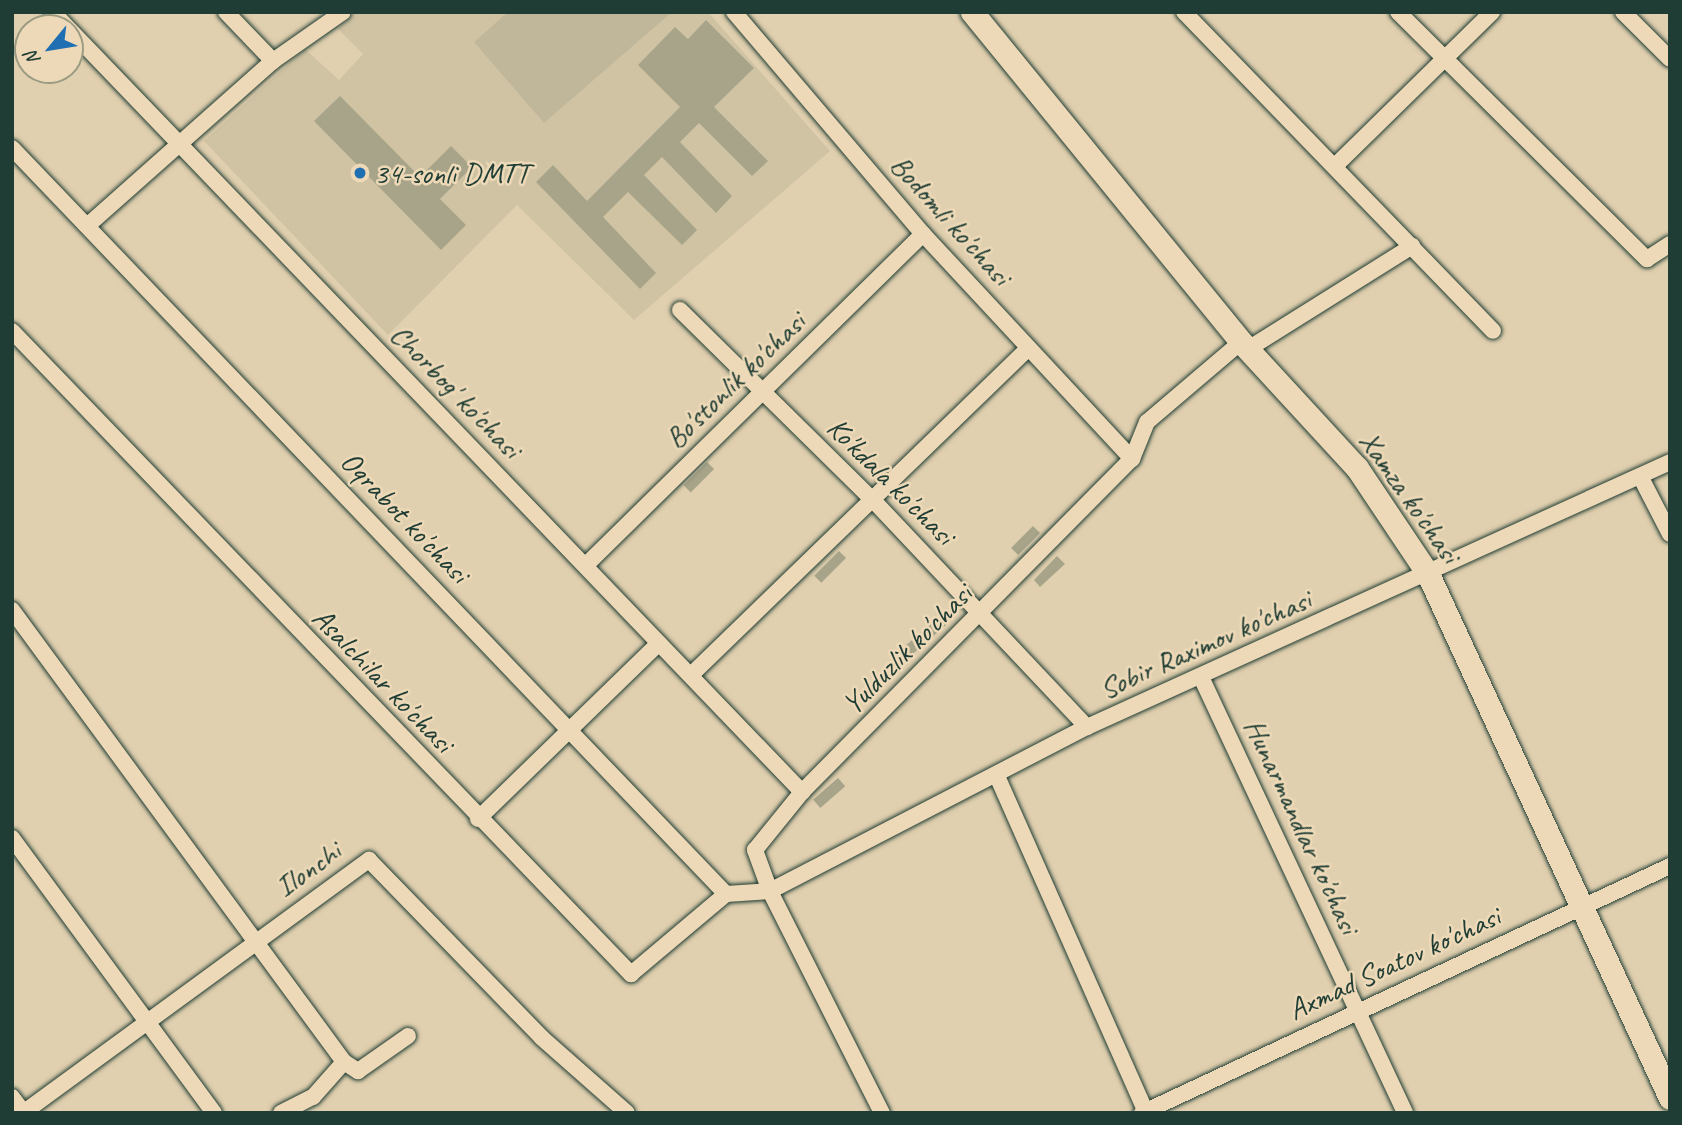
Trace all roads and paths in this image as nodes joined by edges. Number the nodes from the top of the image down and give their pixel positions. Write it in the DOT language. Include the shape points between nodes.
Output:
graph roads {
  1 [pos="226,12"];
  2 [pos="343,12"];
  3 [pos="734,12"];
  4 [pos="972,12"];
  5 [pos="1184,12"];
  6 [pos="1398,12"];
  7 [pos="1492,12"];
  8 [pos="1623,12"];
  9 [pos="84,45"];
  10 [pos="1445,59"];
  11 [pos="1670,59"];
  12 [pos="273,61"];
  13 [pos="180,146"];
  14 [pos="12,148"];
  15 [pos="1335,166"];
  16 [pos="87,226"];
  17 [pos="923,234"];
  18 [pos="1670,244"];
  19 [pos="1412,246"];
  20 [pos="680,310"];
  21 [pos="12,331"];
  22 [pos="1493,331"];
  23 [pos="1244,345"];
  24 [pos="1029,348"];
  25 [pos="763,393"];
  26 [pos="1132,459"];
  27 [pos="1670,462"];
  28 [pos="1640,475"];
  29 [pos="873,500"];
  30 [pos="1670,534"];
  31 [pos="586,565"];
  32 [pos="1428,574"];
  33 [pos="12,610"];
  34 [pos="982,614"];
  35 [pos="659,643"];
  36 [pos="691,675"];
  37 [pos="1202,677"];
  38 [pos="1087,727"];
  39 [pos="570,730"];
  40 [pos="998,776"];
  41 [pos="802,792"];
  42 [pos="478,819"];
  43 [pos="12,838"];
  44 [pos="1670,866"];
  45 [pos="770,891"];
  46 [pos="726,894"];
  47 [pos="1583,906"];
  48 [pos="256,942"];
  49 [pos="1357,1011"];
  50 [pos="148,1019"];
  51 [pos="408,1036"];
  52 [pos="344,1062"];
  53 [pos="12,1097"];
  54 [pos="313,1097"];
  55 [pos="1670,1098"];
  56 [pos="1144,1112"];
  57 [pos="24,1113"];
  58 [pos="214,1113"];
  59 [pos="281,1113"];
  60 [pos="321,1113"];
  61 [pos="627,1113"];
  62 [pos="882,1113"];
  63 [pos="1405,1113"];
  1 -- 12 [label="street"];
  2 -- 12 [label="street"];
  3 -- 17 [label="street, Bodomli ko'chasi"];
  4 -- 23 [label="main road, Xamza ko'chasi"];
  5 -- 15 [label="street"];
  6 -- 10 [label="street"];
  7 -- 10 [label="street"];
  8 -- 11 [label="street"];
  9 -- 13 [label="street, Chorbog' ko'chasi"];
  10 -- 15 [label="street"];
  10 -- 18 [label="street" via="1647,259"];
  12 -- 13 [label="street"];
  13 -- 16 [label="street"];
  13 -- 31 [label="street, Chorbog' ko'chasi"];
  14 -- 16 [label="street, Oqrabot ko'chasi"];
  15 -- 19 [label="street"];
  16 -- 39 [label="street, Oqrabot ko'chasi"];
  17 -- 24 [label="street, Bodomli ko'chasi"];
  17 -- 25 [label="street, Bo'stonlik ko'chasi"];
  19 -- 22 [label="street"];
  19 -- 23 [label="street"];
  20 -- 25 [label="street, Ko'kdala ko'chasi"];
  21 -- 42 [label="street, Asalchilar ko'chasi"];
  23 -- 26 [label="street" via="1147,422"];
  23 -- 32 [label="main road, Xamza ko'chasi" via="1357,468"];
  24 -- 26 [label="street, Bodomli ko'chasi"];
  24 -- 29 [label="street"];
  25 -- 29 [label="street, Ko'kdala ko'chasi"];
  25 -- 31 [label="street, Bo'stonlik ko'chasi"];
  26 -- 34 [label="street, Yulduzlik ko'chasi"];
  27 -- 28 [label="street, Sobir Raximov ko'chasi"];
  28 -- 30 [label="street"];
  28 -- 32 [label="street, Sobir Raximov ko'chasi"];
  29 -- 34 [label="street, Ko'kdala ko'chasi"];
  29 -- 36 [label="street"];
  31 -- 35 [label="street, Chorbog' ko'chasi"];
  32 -- 37 [label="street, Sobir Raximov ko'chasi"];
  32 -- 47 [label="main road, Xamza ko'chasi"];
  33 -- 48 [label="street"];
  34 -- 38 [label="street, Ko'kdala ko'chasi"];
  34 -- 41 [label="street, Yulduzlik ko'chasi"];
  35 -- 36 [label="street, Chorbog' ko'chasi"];
  35 -- 39 [label="street"];
  36 -- 41 [label="street, Chorbog' ko'chasi"];
  37 -- 38 [label="street, Sobir Raximov ko'chasi"];
  37 -- 49 [label="street, Hunarmandlar ko'chasi"];
  38 -- 40 [label="street, Sobir Raximov ko'chasi"];
  39 -- 42 [label="street"];
  39 -- 46 [label="street, Oqrabot ko'chasi"];
  40 -- 45 [label="street, Sobir Raximov ko'chasi"];
  40 -- 56 [label="street"];
  41 -- 45 [label="street, Yulduzlik ko'chasi" via="755,850"];
  42 -- 46 [label="street, Asalchilar ko'chasi" via="631,974"];
  43 -- 50 [label="street"];
  44 -- 47 [label="street, Axmad Soatov ko'chasi"];
  45 -- 46 [label="street"];
  45 -- 62 [label="street"];
  47 -- 49 [label="street, Axmad Soatov ko'chasi"];
  47 -- 55 [label="main road, Xamza ko'chasi"];
  48 -- 50 [label="street, Ilonchi"];
  48 -- 52 [label="street"];
  48 -- 61 [label="street, Ilonchi" via="369,860 542,1038"];
  49 -- 56 [label="street, Axmad Soatov ko'chasi"];
  49 -- 63 [label="street, Hunarmandlar ko'chasi"];
  50 -- 57 [label="street, Ilonchi"];
  50 -- 58 [label="street"];
  51 -- 52 [label="street" via="358,1071"];
  52 -- 54 [label="street"];
  53 -- 57 [label="street"];
  54 -- 59 [label="street"];
  54 -- 60 [label="street"];
}
